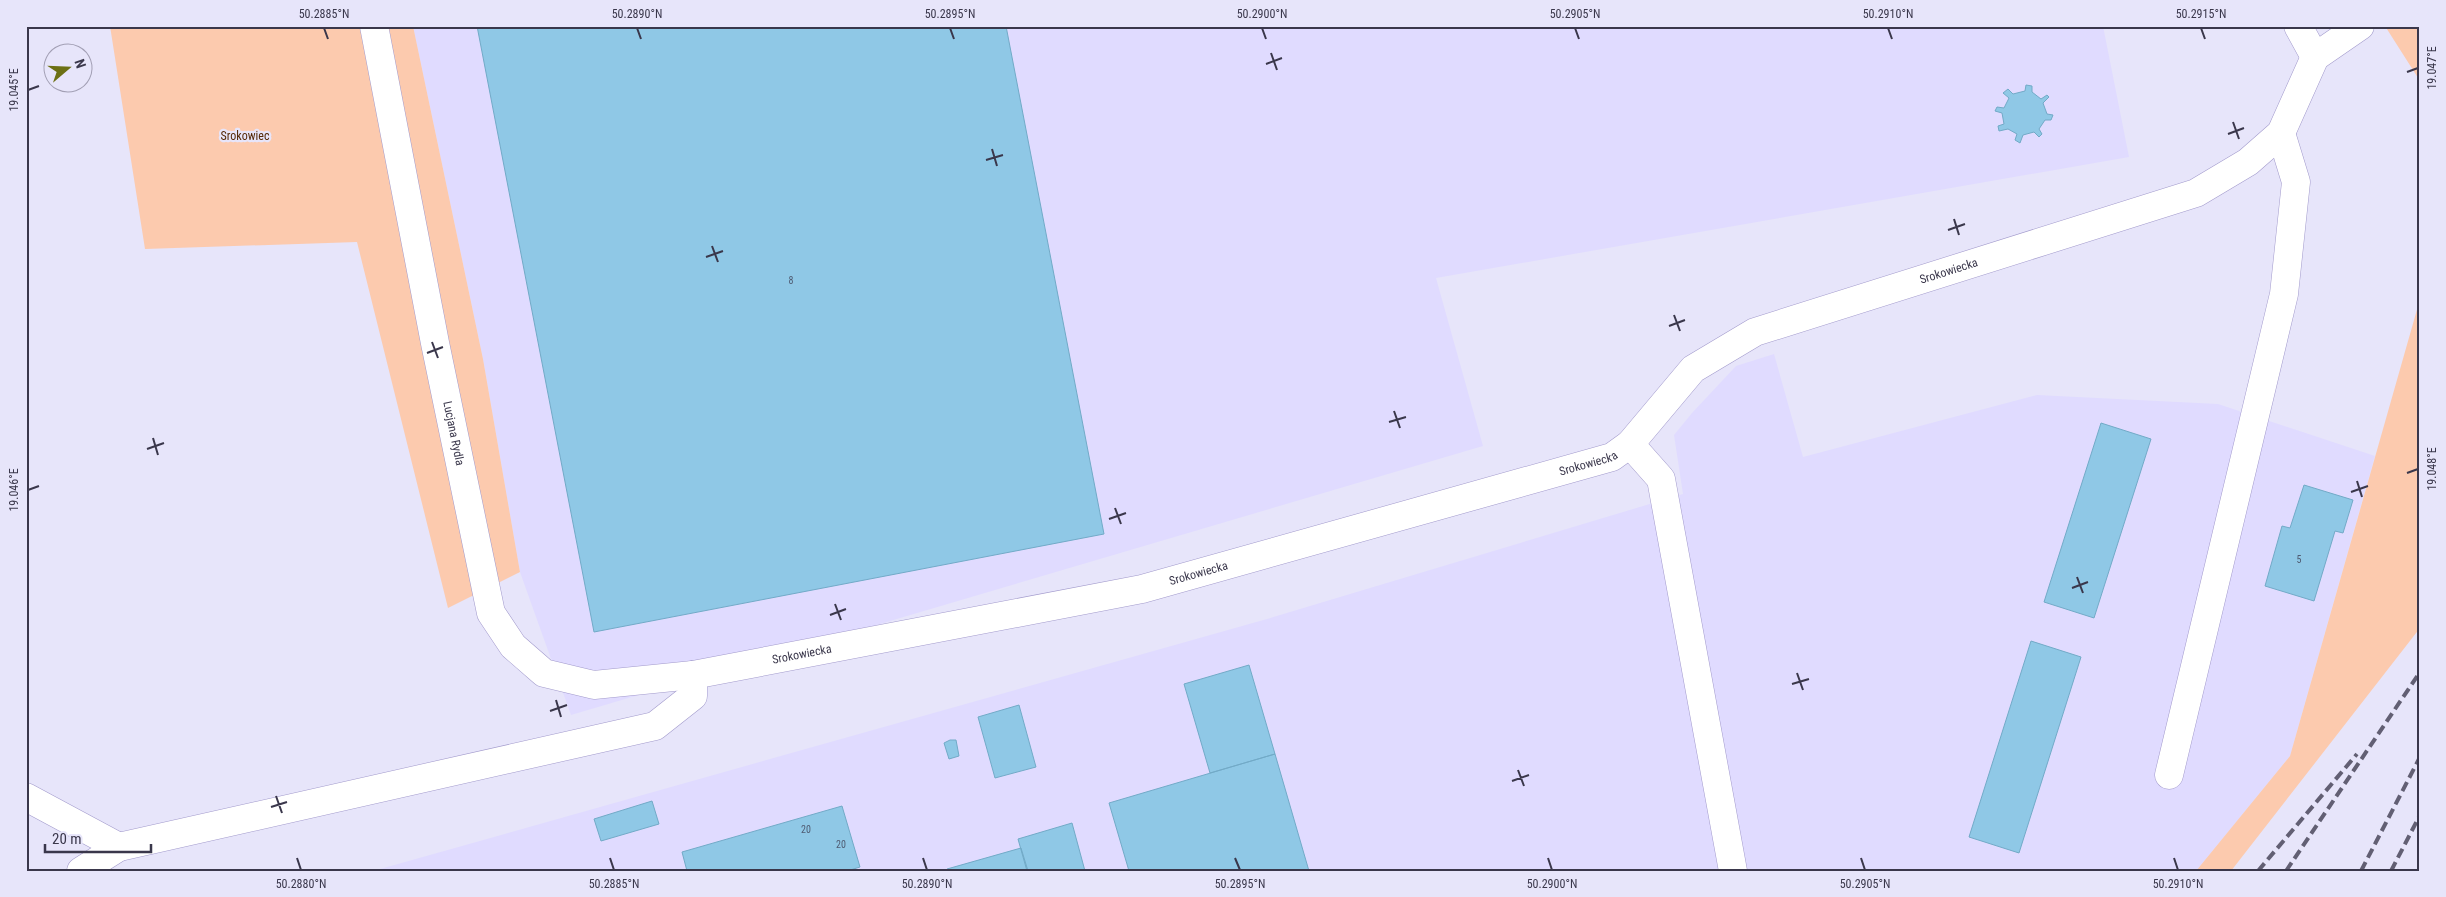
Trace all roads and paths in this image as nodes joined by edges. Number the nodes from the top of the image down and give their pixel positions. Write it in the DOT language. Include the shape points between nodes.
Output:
graph roads {
  1 [pos="374,26"];
  2 [pos="2298,26"];
  3 [pos="2360,26"];
  4 [pos="2315,57"];
  5 [pos="2281,133"];
  6 [pos="1630,444"];
  7 [pos="693,675"];
  8 [pos="2168,776"];
  9 [pos="26,797"];
  10 [pos="119,846"];
  11 [pos="81,871"];
  12 [pos="1733,871"];
  1 -- 7 [label="street, Lucjana Rydla" via="491,613 513,646 544,672 594,685"];
  2 -- 4 [label="street"];
  3 -- 4 [label="street"];
  4 -- 5 [label="street, Srokowiecka"];
  5 -- 6 [label="street, Srokowiecka" via="2248,162 2196,193 1755,332 1693,369"];
  5 -- 8 [label="street" via="2296,182 2284,294"];
  6 -- 7 [label="street, Srokowiecka" via="1612,457 1142,589"];
  6 -- 12 [label="street" via="1661,479"];
  7 -- 10 [label="street" via="693,696 655,726"];
  9 -- 10 [label="street"];
  10 -- 11 [label="street"];
}
